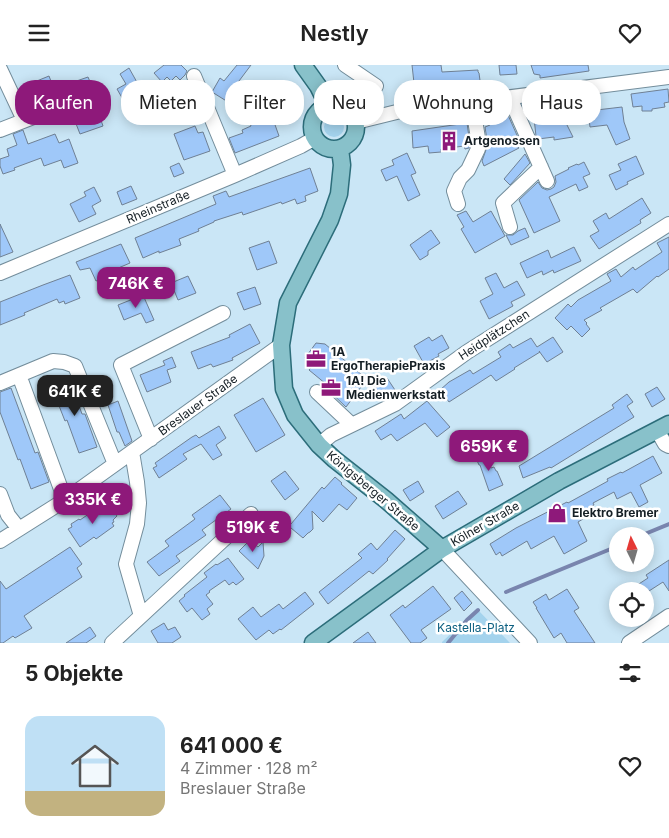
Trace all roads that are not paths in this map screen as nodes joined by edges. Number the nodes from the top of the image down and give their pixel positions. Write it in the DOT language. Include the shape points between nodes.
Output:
graph roads {
  1 [pos="303,65"];
  2 [pos="345,65"];
  3 [pos="0,69"];
  4 [pos="664,73"];
  5 [pos="194,76"];
  6 [pos="314,80"];
  7 [pos="367,80"];
  8 [pos="512,97"];
  9 [pos="15,101"];
  10 [pos="512,102"];
  11 [pos="314,119"];
  12 [pos="15,124"];
  13 [pos="356,125"];
  14 [pos="475,125"];
  15 [pos="0,130"];
  16 [pos="315,138"];
  17 [pos="340,149"];
  18 [pos="541,167"];
  19 [pos="236,175"];
  20 [pos="548,181"];
  21 [pos="458,204"];
  22 [pos="669,224"];
  23 [pos="510,227"];
  24 [pos="0,273"];
  25 [pos="223,313"];
  26 [pos="281,345"];
  27 [pos="19,375"];
  28 [pos="0,383"];
  29 [pos="317,392"];
  30 [pos="352,425"];
  31 [pos="663,427"];
  32 [pos="151,439"];
  33 [pos="320,445"];
  34 [pos="669,446"];
  35 [pos="132,452"];
  36 [pos="115,464"];
  37 [pos="0,494"];
  38 [pos="65,500"];
  39 [pos="251,515"];
  40 [pos="19,529"];
  41 [pos="0,541"];
  42 [pos="442,549"];
  43 [pos="141,616"];
  44 [pos="669,616"];
  45 [pos="112,643"];
  46 [pos="313,643"];
  47 [pos="530,643"];
  48 [pos="629,643"];
  1 -- 6 [label="main road"];
  2 -- 7 [label="street"];
  3 -- 9 [label="street"];
  4 -- 8 [label="street"];
  5 -- 19 [label="street"];
  10 -- 18 [label="street"];
  11 -- 16 [label="main road" via="312,129"];
  12 -- 15 [label="street"];
  13 -- 17 [label="main road" via="354,139"];
  14 -- 21 [label="street" via="478,149 454,191"];
  16 -- 17 [label="main road" via="326,148"];
  16 -- 19 [label="street, Rheinstraße"];
  17 -- 26 [label="main road, Königsberger Straße" via="339,194 330,220 288,303"];
  18 -- 20 [label="street"];
  18 -- 23 [label="street" via="503,203"];
  19 -- 24 [label="street, Rheinstraße"];
  22 -- 30 [label="street, Heidplätzchen" via="468,352 395,404"];
  25 -- 32 [label="street" via="121,365"];
  26 -- 32 [label="street, Breslauer Straße"];
  26 -- 33 [label="main road, Königsberger Straße" via="284,389 295,415"];
  27 -- 28 [label="street"];
  27 -- 36 [label="street" via="53,361 75,366"];
  27 -- 38 [label="street"];
  29 -- 30 [label="street"];
  30 -- 33 [label="street, Heidplätzchen" via="331,435"];
  31 -- 34 [label="street" via="665,445"];
  31 -- 42 [label="main road, Kölner Straße" via="559,481"];
  32 -- 35 [label="street, Breslauer Straße"];
  33 -- 42 [label="main road, Königsberger Straße"];
  35 -- 36 [label="street, Breslauer Straße"];
  35 -- 43 [label="street" via="139,503 126,564"];
  36 -- 38 [label="street, Breslauer Straße"];
  37 -- 40 [label="street" via="8,515"];
  38 -- 40 [label="street, Breslauer Straße"];
  39 -- 43 [label="street"];
  40 -- 41 [label="street, Breslauer Straße"];
  42 -- 46 [label="main road, Kölner Straße"];
  42 -- 47 [label="street"];
  43 -- 45 [label="street"];
  44 -- 48 [label="street"];
}
